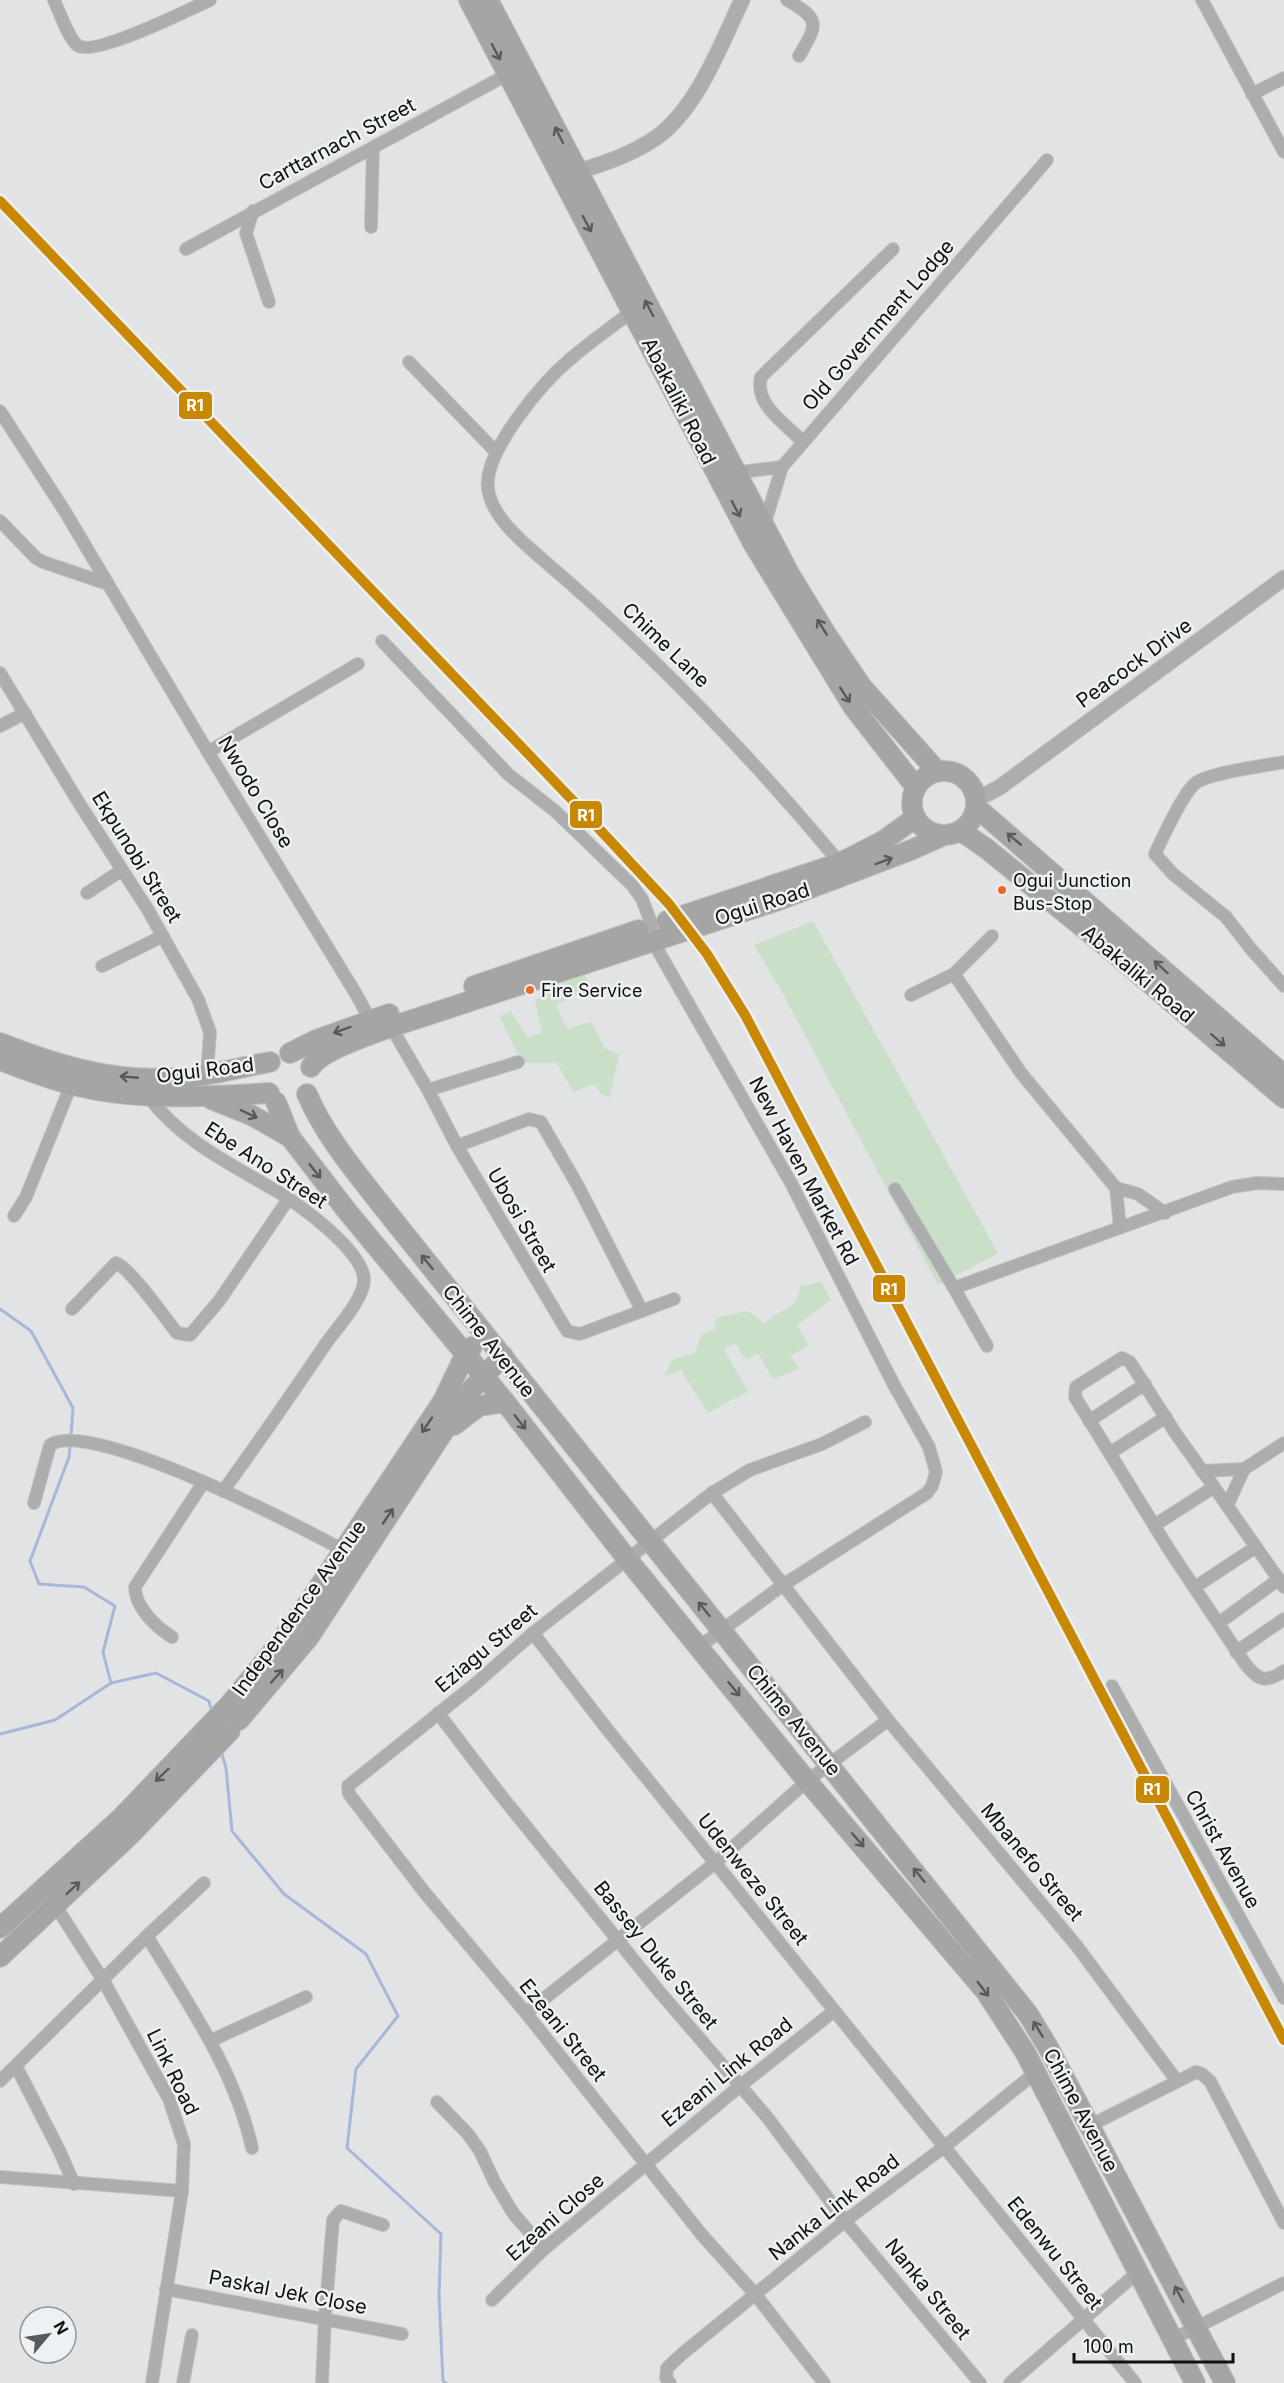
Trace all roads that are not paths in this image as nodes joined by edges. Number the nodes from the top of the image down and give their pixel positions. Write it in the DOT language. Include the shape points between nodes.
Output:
graph roads {
  1 [pos="54,0"];
  2 [pos="469,0"];
  3 [pos="488,0"];
  4 [pos="742,0"];
  5 [pos="787,0"];
  6 [pos="1202,0"];
  7 [pos="202,2"];
  8 [pos="799,56"];
  9 [pos="515,70"];
  10 [pos="1284,78"];
  11 [pos="1252,94"];
  12 [pos="373,148"];
  13 [pos="1284,152"];
  14 [pos="1047,160"];
  15 [pos="577,171"];
  16 [pos="253,211"];
  17 [pos="371,227"];
  18 [pos="186,249"];
  19 [pos="893,249"];
  20 [pos="269,302"];
  21 [pos="632,311"];
  22 [pos="409,362"];
  23 [pos="0,411"];
  24 [pos="802,441"];
  25 [pos="495,451"];
  26 [pos="782,467"];
  27 [pos="727,476"];
  28 [pos="0,521"];
  29 [pos="757,532"];
  30 [pos="1284,578"];
  31 [pos="108,584"];
  32 [pos="382,641"];
  33 [pos="358,664"];
  34 [pos="837,667"];
  35 [pos="0,673"];
  36 [pos="25,712"];
  37 [pos="0,726"];
  38 [pos="208,752"];
  39 [pos="1284,762"];
  40 [pos="937,771"];
  41 [pos="915,786"];
  42 [pos="975,801"];
  43 [pos="915,818"];
  44 [pos="952,833"];
  45 [pos="840,863"];
  46 [pos="122,870"];
  47 [pos="87,893"];
  48 [pos="706,915"];
  49 [pos="652,933"];
  50 [pos="163,936"];
  51 [pos="992,936"];
  52 [pos="102,966"];
  53 [pos="954,974"];
  54 [pos="1284,986"];
  55 [pos="911,995"];
  56 [pos="379,1026"];
  57 [pos="0,1043"];
  58 [pos="290,1053"];
  59 [pos="0,1060"];
  60 [pos="270,1062"];
  61 [pos="518,1062"];
  62 [pos="311,1067"];
  63 [pos="207,1073"];
  64 [pos="1284,1075"];
  65 [pos="71,1085"];
  66 [pos="429,1090"];
  67 [pos="307,1094"];
  68 [pos="147,1095"];
  69 [pos="206,1097"];
  70 [pos="273,1098"];
  71 [pos="1284,1098"];
  72 [pos="290,1137"];
  73 [pos="457,1146"];
  74 [pos="1284,1184"];
  75 [pos="1116,1188"];
  76 [pos="895,1189"];
  77 [pos="289,1198"];
  78 [pos="1165,1213"];
  79 [pos="14,1216"];
  80 [pos="1120,1228"];
  81 [pos="394,1268"];
  82 [pos="954,1288"];
  83 [pos="674,1299"];
  84 [pos="72,1310"];
  85 [pos="642,1311"];
  86 [pos="485,1334"];
  87 [pos="987,1346"];
  88 [pos="465,1356"];
  89 [pos="503,1356"];
  90 [pos="483,1377"];
  91 [pos="1145,1384"];
  92 [pos="443,1401"];
  93 [pos="505,1402"];
  94 [pos="1166,1417"];
  95 [pos="1089,1420"];
  96 [pos="864,1422"];
  97 [pos="442,1434"];
  98 [pos="1284,1443"];
  99 [pos="1110,1453"];
  100 [pos="1244,1469"];
  101 [pos="1202,1471"];
  102 [pos="203,1482"];
  103 [pos="1214,1487"];
  104 [pos="223,1491"];
  105 [pos="712,1493"];
  106 [pos="34,1503"];
  107 [pos="1228,1504"];
  108 [pos="1155,1525"];
  109 [pos="649,1542"];
  110 [pos="1256,1547"];
  111 [pos="343,1550"];
  112 [pos="628,1560"];
  113 [pos="1281,1583"];
  114 [pos="783,1585"];
  115 [pos="1195,1587"];
  116 [pos="1284,1619"];
  117 [pos="1219,1623"];
  118 [pos="721,1630"];
  119 [pos="533,1634"];
  120 [pos="172,1637"];
  121 [pos="699,1647"];
  122 [pos="1236,1652"];
  123 [pos="1284,1671"];
  124 [pos="1112,1686"];
  125 [pos="438,1713"];
  126 [pos="233,1718"];
  127 [pos="888,1720"];
  128 [pos="829,1765"];
  129 [pos="807,1781"];
  130 [pos="348,1786"];
  131 [pos="715,1863"];
  132 [pos="204,1883"];
  133 [pos="55,1905"];
  134 [pos="0,1928"];
  135 [pos="147,1936"];
  136 [pos="619,1940"];
  137 [pos="0,1957"];
  138 [pos="103,1980"];
  139 [pos="306,1998"];
  140 [pos="1284,1998"];
  141 [pos="834,2012"];
  142 [pos="526,2013"];
  143 [pos="210,2041"];
  144 [pos="16,2066"];
  145 [pos="1035,2073"];
  146 [pos="0,2081"];
  147 [pos="1177,2081"];
  148 [pos="740,2086"];
  149 [pos="437,2102"];
  150 [pos="1089,2126"];
  151 [pos="945,2147"];
  152 [pos="252,2148"];
  153 [pos="646,2164"];
  154 [pos="0,2177"];
  155 [pos="74,2184"];
  156 [pos="182,2191"];
  157 [pos="845,2221"];
  158 [pos="1284,2223"];
  159 [pos="383,2225"];
  160 [pos="543,2249"];
  161 [pos="1138,2271"];
  162 [pos="1284,2283"];
  163 [pos="166,2289"];
  164 [pos="755,2294"];
  165 [pos="492,2300"];
  166 [pos="325,2318"];
  167 [pos="1084,2320"];
  168 [pos="1197,2328"];
  169 [pos="402,2334"];
  170 [pos="192,2335"];
  171 [pos="1173,2338"];
  172 [pos="668,2380"];
  173 [pos="152,2383"];
  174 [pos="183,2383"];
  175 [pos="322,2383"];
  176 [pos="824,2383"];
  177 [pos="980,2383"];
  178 [pos="1010,2383"];
  179 [pos="1135,2383"];
  180 [pos="1195,2383"];
  181 [pos="1225,2383"];
  1 -- 7 [label="street" via="74,42 83,48 130,36"];
  2 -- 9 [label="main road, Abakaliki Road, one-way"];
  3 -- 9 [label="main road, Abakaliki Road"];
  4 -- 15 [label="street" via="713,62 668,127 636,150"];
  5 -- 8 [label="street" via="813,22 814,30"];
  6 -- 11 [label="street"];
  9 -- 12 [label="street, Carttarnach Street"];
  15 -- 9 [label="main road, Abakaliki Road, one-way"];
  9 -- 21 [label="main road, Abakaliki Road, one-way"];
  10 -- 11 [label="street"];
  11 -- 13 [label="street"];
  12 -- 16 [label="street, Carttarnach Street"];
  12 -- 17 [label="street"];
  14 -- 24 [label="street, Old Government Lodge"];
  27 -- 15 [label="main road, Abakaliki Road, one-way"];
  16 -- 18 [label="street, Carttarnach Street"];
  16 -- 20 [label="street" via="246,233"];
  19 -- 24 [label="street" via="761,377 759,390 765,404"];
  21 -- 25 [label="street, Chime Lane" via="552,377"];
  21 -- 27 [label="main road, Abakaliki Road"];
  22 -- 25 [label="street"];
  23 -- 31 [label="street, Nwodo Close" via="38,466"];
  24 -- 26 [label="street, Old Government Lodge"];
  25 -- 45 [label="street, Chime Lane" via="488,489 497,512 527,546 604,612 694,700"];
  26 -- 27 [label="street"];
  26 -- 29 [label="street, Old Government Lodge"];
  27 -- 29 [label="main road, Abakaliki Road"];
  28 -- 31 [label="street" via="36,558"];
  29 -- 34 [label="main road, Abakaliki Road" via="790,575"];
  30 -- 42 [label="street, Peacock Drive" via="1008,781"];
  31 -- 38 [label="street, Nwodo Close"];
  32 -- 49 [label="street, New Haven Market Rd" via="508,774 555,811 632,885 642,899"];
  33 -- 38 [label="street"];
  34 -- 40 [label="main road, Abakaliki Road"];
  34 -- 41 [label="main road, Abakaliki Road, one-way" via="854,708"];
  35 -- 36 [label="street, Ekpunobi Street"];
  36 -- 37 [label="street"];
  36 -- 46 [label="street, Ekpunobi Street"];
  38 -- 56 [label="street, Nwodo Close"];
  39 -- 54 [label="street" via="1196,782 1171,819 1155,854 1173,874 1226,917"];
  40 -- 41 [label="main road"];
  40 -- 42 [label="main road" via="960,775 971,786"];
  41 -- 43 [label="main road" via="911,802"];
  42 -- 44 [label="main road" via="968,824"];
  64 -- 42 [label="main road, Abakaliki Road, one-way"];
  43 -- 44 [label="main road" via="923,828"];
  43 -- 45 [label="main road, Ogui Road" via="882,842"];
  48 -- 44 [label="main road, Ogui Road, one-way" via="790,896"];
  44 -- 71 [label="main road, Abakaliki Road, one-way" via="987,849"];
  45 -- 48 [label="main road, Ogui Road"];
  46 -- 47 [label="street"];
  46 -- 50 [label="street, Ekpunobi Street"];
  48 -- 49 [label="main road, Ogui Road"];
  49 -- 56 [label="main road, Ogui Road"];
  49 -- 114 [label="street, New Haven Market Rd" via="791,1183 934,1461 936,1472 927,1493"];
  50 -- 52 [label="street"];
  50 -- 63 [label="street, Ekpunobi Street" via="206,1018 211,1046"];
  51 -- 53 [label="street"];
  53 -- 55 [label="street"];
  53 -- 75 [label="street" via="1020,1073"];
  56 -- 58 [label="main road, Ogui Road, one-way" via="316,1040"];
  56 -- 62 [label="main road, Ogui Road"];
  56 -- 66 [label="street, Ubosi Street"];
  63 -- 57 [label="main road, Ogui Road, one-way" via="180,1078 100,1074 72,1069"];
  58 -- 60 [label="main road"];
  58 -- 62 [label="main road"];
  59 -- 65 [label="main road, Ogui Road"];
  60 -- 63 [label="main road, Ogui Road"];
  60 -- 70 [label="main road" via="265,1076"];
  61 -- 66 [label="street"];
  62 -- 67 [label="main road"];
  65 -- 68 [label="main road, Ogui Road"];
  65 -- 79 [label="street" via="26,1197"];
  66 -- 73 [label="street, Ubosi Street"];
  67 -- 70 [label="main road" via="286,1104"];
  86 -- 67 [label="main road, Chime Avenue, one-way" via="348,1162"];
  68 -- 69 [label="main road, Ogui Road"];
  68 -- 77 [label="street, Ebe Ano Street" via="193,1142"];
  69 -- 70 [label="main road, Ogui Road"];
  69 -- 72 [label="main road, one-way" via="251,1115"];
  70 -- 72 [label="main road, Chime Avenue"];
  72 -- 81 [label="main road, Chime Avenue, one-way"];
  73 -- 85 [label="street, Ubosi Street" via="567,1331 580,1334"];
  73 -- 85 [label="street" via="529,1119 541,1122"];
  74 -- 78 [label="street" via="1233,1187"];
  75 -- 78 [label="street" via="1138,1194"];
  75 -- 80 [label="street"];
  76 -- 82 [label="street"];
  77 -- 84 [label="street" via="219,1301 190,1335 177,1333 134,1279 116,1263"];
  77 -- 104 [label="street, Ebe Ano Street" via="332,1233 362,1270 363,1288 282,1411"];
  78 -- 80 [label="street"];
  80 -- 82 [label="street"];
  81 -- 88 [label="main road, Chime Avenue"];
  81 -- 92 [label="main road" via="446,1355"];
  82 -- 87 [label="street"];
  83 -- 85 [label="street, Ubosi Street"];
  86 -- 88 [label="main road, Independence Avenue"];
  86 -- 89 [label="main road, Chime Avenue"];
  88 -- 90 [label="main road, Chime Avenue"];
  88 -- 92 [label="main road, Independence Avenue"];
  89 -- 90 [label="main road, Independence Avenue"];
  89 -- 109 [label="main road, Chime Avenue"];
  90 -- 93 [label="main road, Chime Avenue"];
  90 -- 97 [label="main road, Independence Avenue"];
  91 -- 94 [label="street"];
  91 -- 95 [label="street"];
  91 -- 95 [label="street" via="1130,1362 1122,1358 1076,1387 1075,1397"];
  92 -- 111 [label="main road, Independence Avenue, one-way"];
  93 -- 97 [label="main road" via="479,1406"];
  93 -- 112 [label="main road, Chime Avenue, one-way"];
  94 -- 99 [label="street"];
  94 -- 101 [label="street"];
  95 -- 99 [label="street"];
  96 -- 105 [label="street" via="822,1444 750,1470"];
  126 -- 97 [label="main road, Independence Avenue, one-way" via="309,1637"];
  98 -- 100 [label="street"];
  99 -- 108 [label="street"];
  100 -- 101 [label="street"];
  100 -- 107 [label="street"];
  101 -- 103 [label="street"];
  102 -- 104 [label="street"];
  102 -- 106 [label="street" via="115,1448 63,1440 50,1445"];
  102 -- 120 [label="street" via="135,1587 142,1607"];
  103 -- 107 [label="street"];
  103 -- 108 [label="street"];
  104 -- 111 [label="street"];
  105 -- 109 [label="street"];
  105 -- 114 [label="street, Mbanefo Street"];
  107 -- 110 [label="street"];
  108 -- 115 [label="street"];
  109 -- 112 [label="street, Eziagu Street"];
  118 -- 109 [label="main road, Chime Avenue, one-way"];
  110 -- 113 [label="street"];
  110 -- 115 [label="street"];
  111 -- 126 [label="main road, Independence Avenue"];
  112 -- 119 [label="street, Eziagu Street"];
  112 -- 121 [label="main road, Chime Avenue"];
  113 -- 117 [label="street"];
  114 -- 118 [label="street, New Haven Market Rd"];
  114 -- 127 [label="street, Mbanefo Street"];
  115 -- 117 [label="street"];
  116 -- 122 [label="street"];
  117 -- 122 [label="street"];
  118 -- 121 [label="street, New Haven Market Rd"];
  118 -- 128 [label="main road, Chime Avenue"];
  119 -- 125 [label="street, Eziagu Street"];
  119 -- 131 [label="street, Udenweze Street"];
  121 -- 129 [label="main road, Chime Avenue, one-way"];
  122 -- 123 [label="street" via="1260,1679"];
  124 -- 140 [label="street, Christ Avenue"];
  125 -- 130 [label="street, Eziagu Street"];
  125 -- 136 [label="street, Bassey Duke Street"];
  133 -- 126 [label="main road, Independence Avenue, one-way" via="209,1753"];
  126 -- 134 [label="main road, Independence Avenue, one-way" via="203,1734 120,1819"];
  127 -- 128 [label="street"];
  127 -- 147 [label="street, Mbanefo Street" via="1076,1945"];
  128 -- 129 [label="street"];
  150 -- 128 [label="main road, Chime Avenue, one-way" via="1028,2014"];
  129 -- 131 [label="street"];
  129 -- 145 [label="main road, Chime Avenue, one-way" via="986,1992"];
  130 -- 142 [label="street, Ezeani Street" via="349,1794 418,1884"];
  131 -- 136 [label="street"];
  131 -- 141 [label="street, Udenweze Street"];
  132 -- 135 [label="street"];
  133 -- 137 [label="main road, Independence Avenue"];
  133 -- 138 [label="street, Link Road"];
  135 -- 138 [label="street"];
  135 -- 143 [label="street"];
  136 -- 142 [label="street"];
  136 -- 148 [label="street, Bassey Duke Street"];
  138 -- 144 [label="street"];
  138 -- 156 [label="street, Link Road" via="169,2098 184,2144"];
  139 -- 143 [label="street"];
  141 -- 148 [label="street, Ezeani Link Road"];
  141 -- 151 [label="street, Udenweze Street"];
  142 -- 153 [label="street, Ezeani Street"];
  143 -- 152 [label="street" via="238,2100"];
  144 -- 146 [label="street"];
  144 -- 155 [label="street"];
  145 -- 151 [label="street, Nanka Link Road"];
  145 -- 161 [label="main road, Chime Avenue"];
  147 -- 150 [label="street"];
  147 -- 158 [label="street" via="1196,2072 1210,2081"];
  148 -- 153 [label="street, Ezeani Link Road"];
  148 -- 157 [label="street, Bassey Duke Street"];
  149 -- 160 [label="street" via="468,2134 513,2213"];
  168 -- 150 [label="main road, Chime Avenue, one-way"];
  151 -- 157 [label="street, Nanka Link Road"];
  151 -- 167 [label="street, Edenwu Street"];
  153 -- 160 [label="street, Ezeani Close"];
  153 -- 164 [label="street, Ezeani Street"];
  154 -- 155 [label="street"];
  155 -- 156 [label="street"];
  156 -- 163 [label="street, Link Road"];
  157 -- 164 [label="street, Nanka Link Road"];
  157 -- 177 [label="street, Nanka Street"];
  159 -- 166 [label="street" via="341,2211 333,2220"];
  160 -- 165 [label="street, Ezeani Close"];
  161 -- 167 [label="street"];
  161 -- 171 [label="main road, Chime Avenue"];
  162 -- 168 [label="street"];
  163 -- 166 [label="street, Paskal Jek Close"];
  163 -- 173 [label="street, Link Road"];
  164 -- 172 [label="street, Nanka Link Road" via="667,2368"];
  164 -- 176 [label="street, Ezeani Street"];
  166 -- 169 [label="street, Paskal Jek Close"];
  166 -- 175 [label="street"];
  167 -- 178 [label="street"];
  167 -- 179 [label="street, Edenwu Street"];
  168 -- 171 [label="street"];
  168 -- 181 [label="main road, Chime Avenue"];
  170 -- 174 [label="street"];
  171 -- 180 [label="main road, Chime Avenue"];
}
